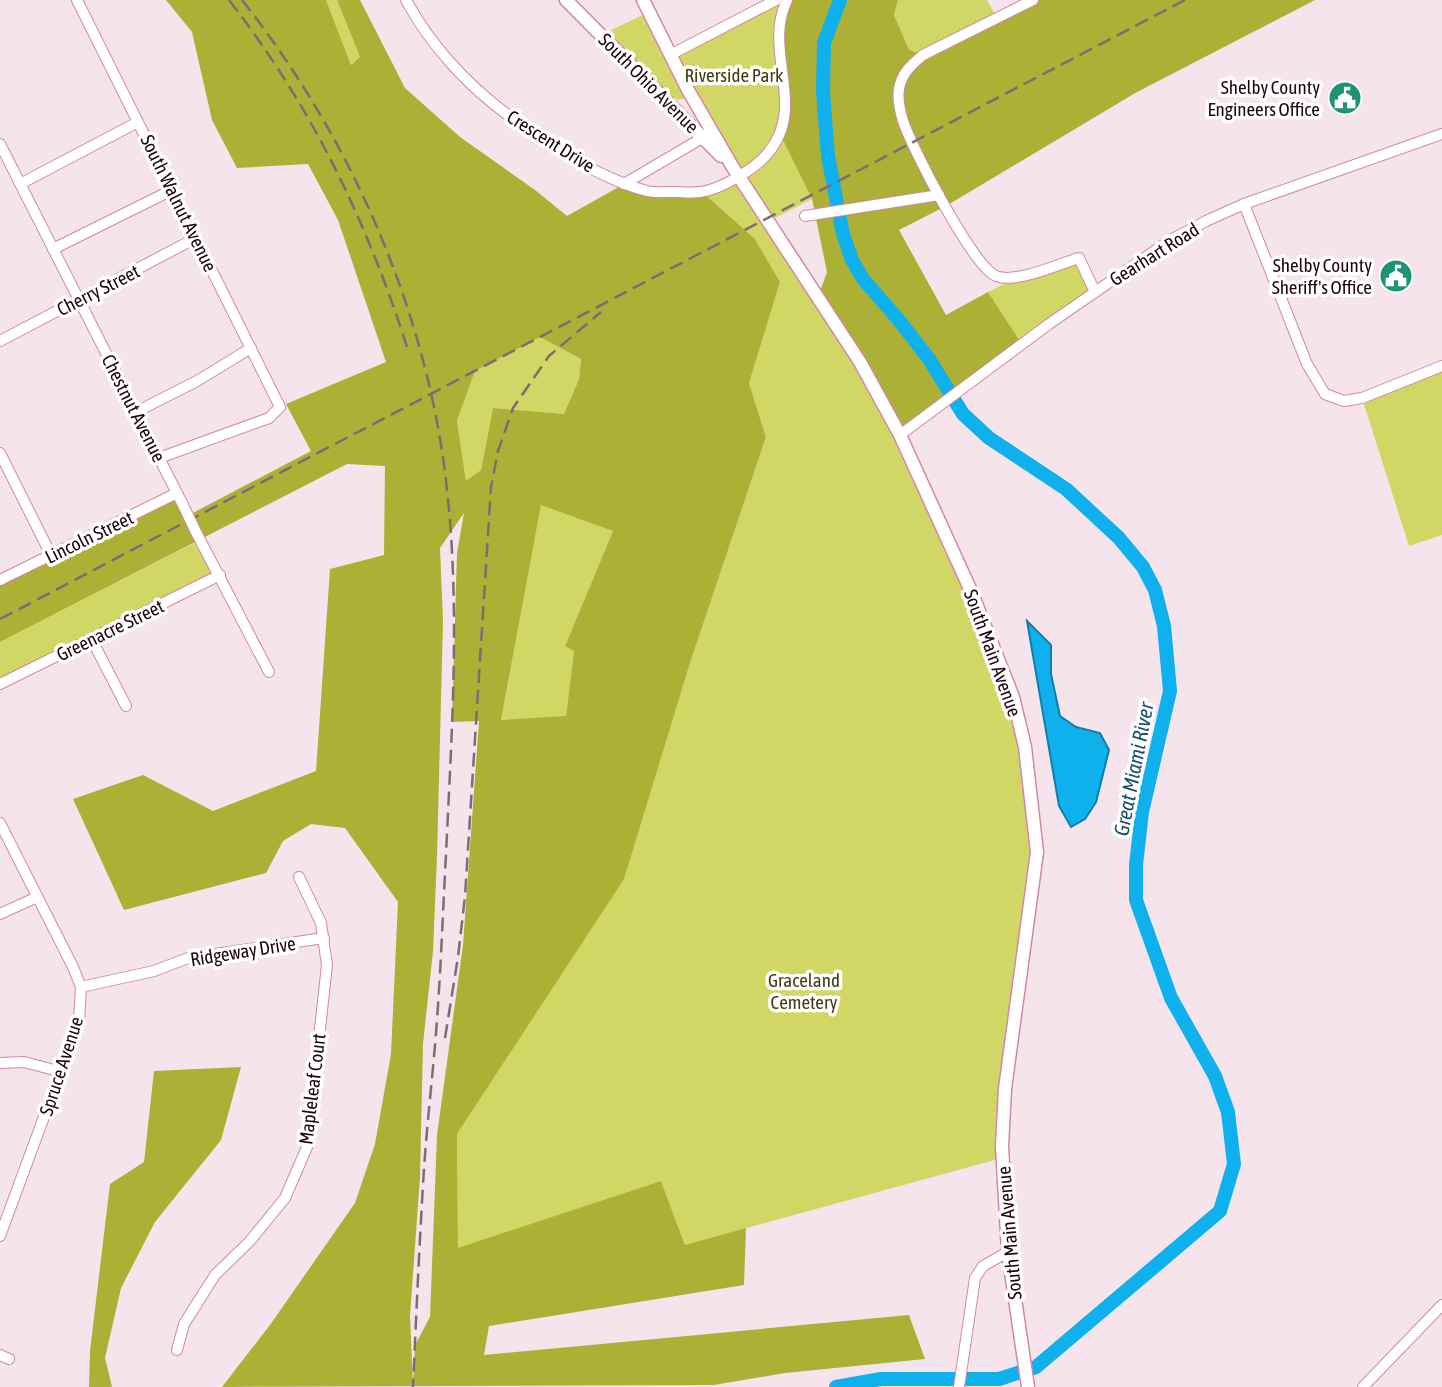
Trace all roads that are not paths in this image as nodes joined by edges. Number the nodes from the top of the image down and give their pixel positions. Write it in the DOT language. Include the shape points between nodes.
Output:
graph roads {
  1 [pos="77,0"];
  2 [pos="405,0"];
  3 [pos="566,0"];
  4 [pos="643,0"];
  5 [pos="776,0"];
  6 [pos="787,0"];
  7 [pos="1032,0"];
  8 [pos="670,55"];
  9 [pos="138,122"];
  10 [pos="1442,134"];
  11 [pos="707,135"];
  12 [pos="0,144"];
  13 [pos="736,172"];
  14 [pos="20,184"];
  15 [pos="624,184"];
  16 [pos="172,190"];
  17 [pos="939,195"];
  18 [pos="1244,204"];
  19 [pos="805,216"];
  20 [pos="196,238"];
  21 [pos="53,249"];
  22 [pos="1095,292"];
  23 [pos="79,299"];
  24 [pos="0,341"];
  25 [pos="251,348"];
  26 [pos="1442,366"];
  27 [pos="136,412"];
  28 [pos="901,435"];
  29 [pos="0,453"];
  30 [pos="159,458"];
  31 [pos="177,493"];
  32 [pos="51,555"];
  33 [pos="220,575"];
  34 [pos="0,580"];
  35 [pos="92,640"];
  36 [pos="269,672"];
  37 [pos="0,684"];
  38 [pos="126,706"];
  39 [pos="0,822"];
  40 [pos="299,877"];
  41 [pos="37,897"];
  42 [pos="0,914"];
  43 [pos="324,938"];
  44 [pos="81,988"];
  45 [pos="0,1063"];
  46 [pos="62,1072"];
  47 [pos="0,1236"];
  48 [pos="1008,1252"];
  49 [pos="1442,1305"];
  50 [pos="177,1350"];
  51 [pos="960,1387"];
  52 [pos="1028,1387"];
  53 [pos="1363,1387"];
  1 -- 9 [label="street, South Walnut Avenue"];
  2 -- 15 [label="street, Crescent Drive" via="450,62 493,103 572,159"];
  3 -- 11 [label="main road, South Ohio Avenue"];
  4 -- 8 [label="main road, South Main Avenue"];
  5 -- 8 [label="street"];
  6 -- 13 [label="street, Crescent Drive" via="779,16 778,34 786,94 780,134 767,154"];
  7 -- 17 [label="street" via="923,55 902,76 899,104 903,121"];
  8 -- 11 [label="main road, South Main Avenue"];
  9 -- 14 [label="street"];
  9 -- 16 [label="street, South Walnut Avenue"];
  10 -- 18 [label="street, Gearhart Road"];
  11 -- 13 [label="main road, South Main Avenue"];
  11 -- 15 [label="street"];
  12 -- 14 [label="street, Chestnut Avenue"];
  13 -- 15 [label="street, Crescent Drive" via="702,192 649,192"];
  13 -- 28 [label="main road, South Main Avenue" via="860,362"];
  14 -- 21 [label="street, Chestnut Avenue"];
  16 -- 20 [label="street, South Walnut Avenue"];
  16 -- 21 [label="street"];
  17 -- 19 [label="street"];
  17 -- 22 [label="street" via="988,272 1013,278 1079,258"];
  18 -- 22 [label="street, Gearhart Road" via="1169,242"];
  18 -- 26 [label="street" via="1307,363 1325,394 1344,401 1362,398"];
  20 -- 23 [label="street, Cherry Street"];
  20 -- 25 [label="street, South Walnut Avenue"];
  21 -- 23 [label="street, Chestnut Avenue"];
  22 -- 28 [label="street, Gearhart Road"];
  23 -- 24 [label="street, Cherry Street"];
  23 -- 27 [label="street, Chestnut Avenue"];
  25 -- 27 [label="street"];
  25 -- 30 [label="street, South Walnut Avenue" via="280,407 269,418"];
  27 -- 30 [label="street, Chestnut Avenue"];
  28 -- 48 [label="main road, South Main Avenue" via="1013,696 1025,747 1037,852 1005,1101 1002,1146"];
  29 -- 32 [label="street"];
  30 -- 31 [label="street, Chestnut Avenue"];
  31 -- 32 [label="street, Lincoln Street"];
  31 -- 33 [label="street, Chestnut Avenue, bridge"];
  32 -- 34 [label="street, Lincoln Street"];
  33 -- 35 [label="street, Greenacre Street"];
  33 -- 36 [label="street, Chestnut Avenue"];
  35 -- 37 [label="street, Greenacre Street"];
  35 -- 38 [label="street"];
  39 -- 41 [label="street, Spruce Avenue"];
  40 -- 43 [label="street, Mapleleaf Court"];
  41 -- 42 [label="street"];
  41 -- 44 [label="street, Spruce Avenue"];
  43 -- 44 [label="street, Ridgeway Drive" via="188,958"];
  43 -- 50 [label="street, Mapleleaf Court" via="327,965 307,1147 285,1198 215,1275 184,1324"];
  44 -- 46 [label="street, Spruce Avenue" via="79,1022"];
  45 -- 46 [label="street" via="24,1062"];
  46 -- 47 [label="street, Spruce Avenue"];
  48 -- 51 [label="street" via="983,1266 975,1278"];
  48 -- 52 [label="main road, South Main Avenue"];
  49 -- 53 [label="street"];
}
